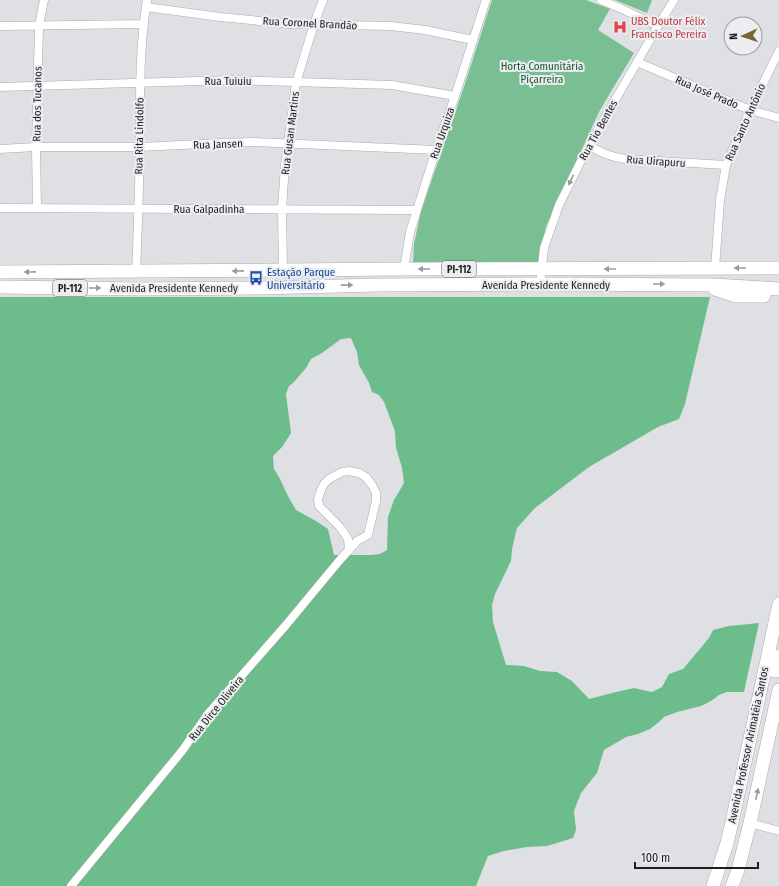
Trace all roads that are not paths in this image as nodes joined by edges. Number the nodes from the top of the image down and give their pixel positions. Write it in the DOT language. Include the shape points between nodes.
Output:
graph roads {
  1 [pos="44,0"];
  2 [pos="323,0"];
  3 [pos="486,0"];
  4 [pos="601,0"];
  5 [pos="674,0"];
  6 [pos="147,4"];
  7 [pos="144,24"];
  8 [pos="314,24"];
  9 [pos="0,26"];
  10 [pos="39,26"];
  11 [pos="658,26"];
  12 [pos="473,40"];
  13 [pos="779,51"];
  14 [pos="637,62"];
  15 [pos="296,83"];
  16 [pos="140,84"];
  17 [pos="37,86"];
  18 [pos="0,87"];
  19 [pos="455,96"];
  20 [pos="750,110"];
  21 [pos="779,118"];
  22 [pos="287,144"];
  23 [pos="589,145"];
  24 [pos="36,147"];
  25 [pos="140,147"];
  26 [pos="0,149"];
  27 [pos="436,150"];
  28 [pos="726,165"];
  29 [pos="0,208"];
  30 [pos="37,208"];
  31 [pos="138,209"];
  32 [pos="282,209"];
  33 [pos="417,210"];
  34 [pos="779,268"];
  35 [pos="404,269"];
  36 [pos="541,269"];
  37 [pos="715,269"];
  38 [pos="283,270"];
  39 [pos="2,272"];
  40 [pos="46,272"];
  41 [pos="136,272"];
  42 [pos="540,284"];
  43 [pos="700,284"];
  44 [pos="3,288"];
  45 [pos="46,288"];
  46 [pos="779,289"];
  47 [pos="779,296"];
  48 [pos="349,550"];
  49 [pos="779,604"];
  50 [pos="774,624"];
  51 [pos="779,667"];
  52 [pos="778,698"];
  53 [pos="771,727"];
  54 [pos="750,739"];
  55 [pos="750,823"];
  56 [pos="779,831"];
  57 [pos="71,886"];
  58 [pos="713,886"];
  59 [pos="732,886"];
  1 -- 10 [label="street, Rua dos Tucanos"];
  2 -- 8 [label="street, Rua Gusan Martins"];
  3 -- 12 [label="street, Rua Urquiza"];
  4 -- 11 [label="street"];
  5 -- 11 [label="street, Rua Tio Bentes"];
  6 -- 7 [label="street, Rua Rita Lindolfo"];
  6 -- 8 [label="street, Rua Coronel Brandão" via="220,17"];
  7 -- 10 [label="street"];
  7 -- 16 [label="street, Rua Rita Lindolfo"];
  8 -- 12 [label="street, Rua Coronel Brandão" via="391,26"];
  8 -- 15 [label="street, Rua Gusan Martins"];
  9 -- 10 [label="street"];
  10 -- 17 [label="street, Rua dos Tucanos"];
  11 -- 14 [label="street, Rua Tio Bentes"];
  12 -- 19 [label="street, Rua Urquiza"];
  13 -- 20 [label="street, Rua Santo Antônio"];
  14 -- 20 [label="street, Rua José Prado"];
  14 -- 23 [label="street, Rua Tio Bentes"];
  15 -- 16 [label="street, Rua Tuiuiu" via="232,80"];
  15 -- 19 [label="street, Rua Tuiuiu" via="392,85"];
  15 -- 22 [label="street, Rua Gusan Martins"];
  16 -- 17 [label="street, Rua Tuiuiu"];
  16 -- 25 [label="street, Rua Rita Lindolfo"];
  17 -- 18 [label="street, Rua Tuiuiu"];
  17 -- 24 [label="street, Rua dos Tucanos"];
  19 -- 27 [label="street, Rua Urquiza"];
  20 -- 21 [label="street, Rua José Prado"];
  20 -- 28 [label="street, Rua Santo Antônio"];
  22 -- 25 [label="street, Rua Jansen" via="254,142"];
  22 -- 27 [label="street, Rua Jansen"];
  22 -- 32 [label="street, Rua Gusan Martins"];
  23 -- 28 [label="street, Rua Uirapuru" via="596,151 625,159"];
  23 -- 36 [label="street, Rua Tio Bentes, one-way" via="558,205 544,248"];
  24 -- 25 [label="street, Rua Jansen"];
  24 -- 26 [label="street, Rua Jansen"];
  24 -- 30 [label="street, Rua dos Tucanos"];
  25 -- 31 [label="street, Rua Rita Lindolfo"];
  27 -- 33 [label="street, Rua Urquiza"];
  28 -- 37 [label="street, Rua Santo Antônio" via="720,200"];
  29 -- 30 [label="street, Rua Galpadinha"];
  30 -- 31 [label="street, Rua Galpadinha"];
  31 -- 32 [label="street, Rua Galpadinha"];
  31 -- 41 [label="street, Rua Rita Lindolfo"];
  32 -- 33 [label="street, Rua Galpadinha"];
  32 -- 38 [label="street, Rua Gusan Martins"];
  33 -- 35 [label="street, Rua Urquiza" via="410,232"];
  34 -- 37 [label="main road, Avenida Presidente Kennedy / PI-112, one-way"];
  36 -- 35 [label="main road, Avenida Presidente Kennedy / PI-112, one-way"];
  35 -- 38 [label="main road, Avenida Presidente Kennedy / PI-112"];
  37 -- 36 [label="main road, Avenida Presidente Kennedy / PI-112, one-way"];
  36 -- 42 [label="street, Rua Tio Bentes"];
  38 -- 41 [label="main road, Avenida Presidente Kennedy / PI-112, one-way"];
  40 -- 39 [label="main road, Avenida Presidente Kennedy / PI-112, one-way"];
  39 -- 44 [label="main road"];
  40 -- 41 [label="main road, Avenida Presidente Kennedy / PI-112"];
  40 -- 45 [label="main road"];
  42 -- 43 [label="main road, Avenida Presidente Kennedy / PI-112, one-way"];
  45 -- 42 [label="main road, Avenida Presidente Kennedy / PI-112, one-way"];
  43 -- 46 [label="main road, Avenida Presidente Kennedy / PI-112"];
  43 -- 47 [label="main road" via="736,296"];
  44 -- 45 [label="main road, Avenida Presidente Kennedy / PI-112"];
  48 -- 48 [label="street, Rua Dirce Oliveira" via="356,541 368,535 376,501 376,494 366,477 349,471 328,479 318,499 319,506 348,539"];
  48 -- 57 [label="street, Rua Dirce Oliveira" via="208,714 182,751"];
  49 -- 50 [label="main road, Avenida Professor Arimatéia Santos"];
  50 -- 51 [label="main road" via="776,652 772,670 776,672"];
  50 -- 54 [label="main road, Avenida Professor Arimatéia Santos"];
  52 -- 53 [label="main road, Avenida Professor Arimatéia Santos"];
  53 -- 54 [label="main road" via="774,687 768,685"];
  55 -- 53 [label="main road, Avenida Professor Arimatéia Santos, one-way"];
  54 -- 58 [label="main road, Avenida Professor Arimatéia Santos" via="732,822"];
  55 -- 56 [label="street"];
  55 -- 59 [label="main road, Avenida Professor Arimatéia Santos"];
}
